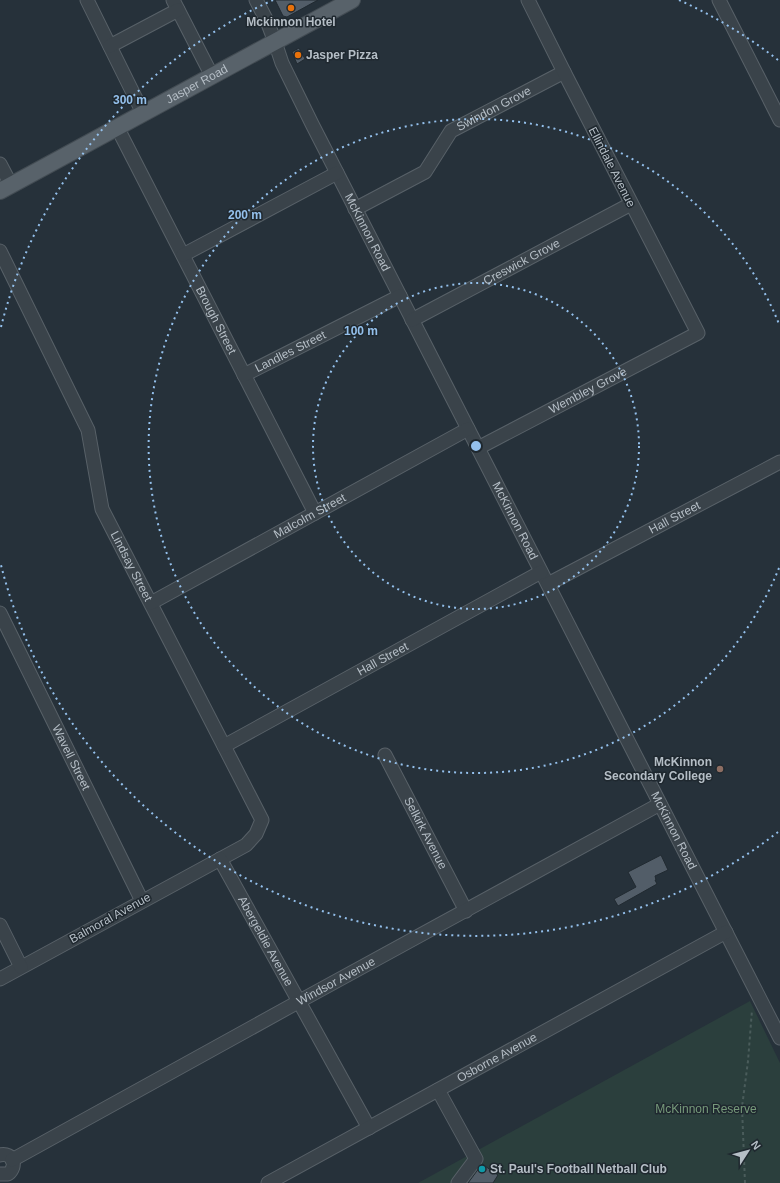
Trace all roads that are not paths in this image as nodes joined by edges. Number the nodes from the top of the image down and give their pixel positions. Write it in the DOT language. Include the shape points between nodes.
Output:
graph roads {
  1 [pos="87,0"];
  2 [pos="256,0"];
  3 [pos="352,0"];
  4 [pos="528,0"];
  5 [pos="719,0"];
  6 [pos="176,5"];
  7 [pos="275,42"];
  8 [pos="110,46"];
  9 [pos="564,72"];
  10 [pos="212,76"];
  11 [pos="143,113"];
  12 [pos="780,120"];
  13 [pos="117,127"];
  14 [pos="0,164"];
  15 [pos="337,173"];
  16 [pos="5,188"];
  17 [pos="631,204"];
  18 [pos="355,208"];
  19 [pos="0,251"];
  20 [pos="183,255"];
  21 [pos="400,296"];
  22 [pos="412,320"];
  23 [pos="698,333"];
  24 [pos="244,375"];
  25 [pos="468,429"];
  26 [pos="478,448"];
  27 [pos="780,462"];
  28 [pos="315,513"];
  29 [pos="541,572"];
  30 [pos="548,584"];
  31 [pos="151,604"];
  32 [pos="0,613"];
  33 [pos="224,746"];
  34 [pos="385,755"];
  35 [pos="660,804"];
  36 [pos="220,859"];
  37 [pos="142,901"];
  38 [pos="466,911"];
  39 [pos="0,925"];
  40 [pos="726,932"];
  41 [pos="21,967"];
  42 [pos="0,979"];
  43 [pos="298,1002"];
  44 [pos="780,1038"];
  45 [pos="438,1090"];
  46 [pos="369,1128"];
  47 [pos="6,1158"];
  48 [pos="7,1177"];
  49 [pos="268,1183"];
  50 [pos="458,1183"];
  1 -- 8 [label="street"];
  2 -- 7 [label="street, McKinnon Road"];
  3 -- 7 [label="main road, Jasper Road"];
  4 -- 9 [label="street, Ellindale Avenue"];
  5 -- 12 [label="street"];
  6 -- 8 [label="street"];
  6 -- 10 [label="street"];
  7 -- 10 [label="main road, Jasper Road"];
  7 -- 15 [label="street, McKinnon Road" via="282,63"];
  8 -- 11 [label="street"];
  9 -- 17 [label="street, Ellindale Avenue"];
  9 -- 18 [label="street, Swindon Grove" via="451,132 425,172"];
  10 -- 11 [label="main road, Jasper Road"];
  11 -- 13 [label="main road, Jasper Road"];
  13 -- 16 [label="main road, Jasper Road"];
  13 -- 20 [label="street, Brough Street"];
  14 -- 16 [label="street"];
  15 -- 18 [label="street, McKinnon Road"];
  15 -- 20 [label="street"];
  17 -- 22 [label="street, Creswick Grove"];
  17 -- 23 [label="street, Ellindale Avenue"];
  18 -- 21 [label="street, McKinnon Road"];
  19 -- 31 [label="street, Lindsay Street" via="88,430 102,509"];
  20 -- 24 [label="street, Brough Street"];
  21 -- 22 [label="street, McKinnon Road"];
  21 -- 24 [label="street, Landles Street"];
  22 -- 25 [label="street, McKinnon Road"];
  23 -- 26 [label="street, Wembley Grove"];
  24 -- 28 [label="street, Brough Street"];
  25 -- 26 [label="street, McKinnon Road"];
  25 -- 28 [label="street, Malcolm Street"];
  26 -- 29 [label="street, McKinnon Road"];
  27 -- 30 [label="street, Hall Street"];
  28 -- 31 [label="street, Malcolm Street"];
  29 -- 30 [label="street, McKinnon Road"];
  29 -- 33 [label="street, Hall Street"];
  30 -- 35 [label="street, McKinnon Road"];
  31 -- 33 [label="street, Lindsay Street"];
  32 -- 37 [label="street, Wavell Street"];
  33 -- 36 [label="street, Lindsay Street" via="262,820 256,834 246,845"];
  34 -- 38 [label="street, Selkirk Avenue"];
  35 -- 38 [label="street, Windsor Avenue"];
  35 -- 40 [label="street, McKinnon Road"];
  36 -- 37 [label="street, Balmoral Avenue"];
  36 -- 43 [label="street, Abergeldie Avenue"];
  37 -- 41 [label="street, Balmoral Avenue"];
  38 -- 43 [label="street, Windsor Avenue"];
  39 -- 41 [label="street"];
  40 -- 44 [label="street, McKinnon Road"];
  40 -- 45 [label="street, Osborne Avenue"];
  41 -- 42 [label="street, Balmoral Avenue"];
  43 -- 46 [label="street, Abergeldie Avenue"];
  43 -- 47 [label="street, Windsor Avenue"];
  45 -- 46 [label="street, Osborne Avenue"];
  45 -- 50 [label="street" via="476,1159"];
  46 -- 49 [label="street, Osborne Avenue"];
  47 -- 48 [label="street" via="14,1166"];
}
